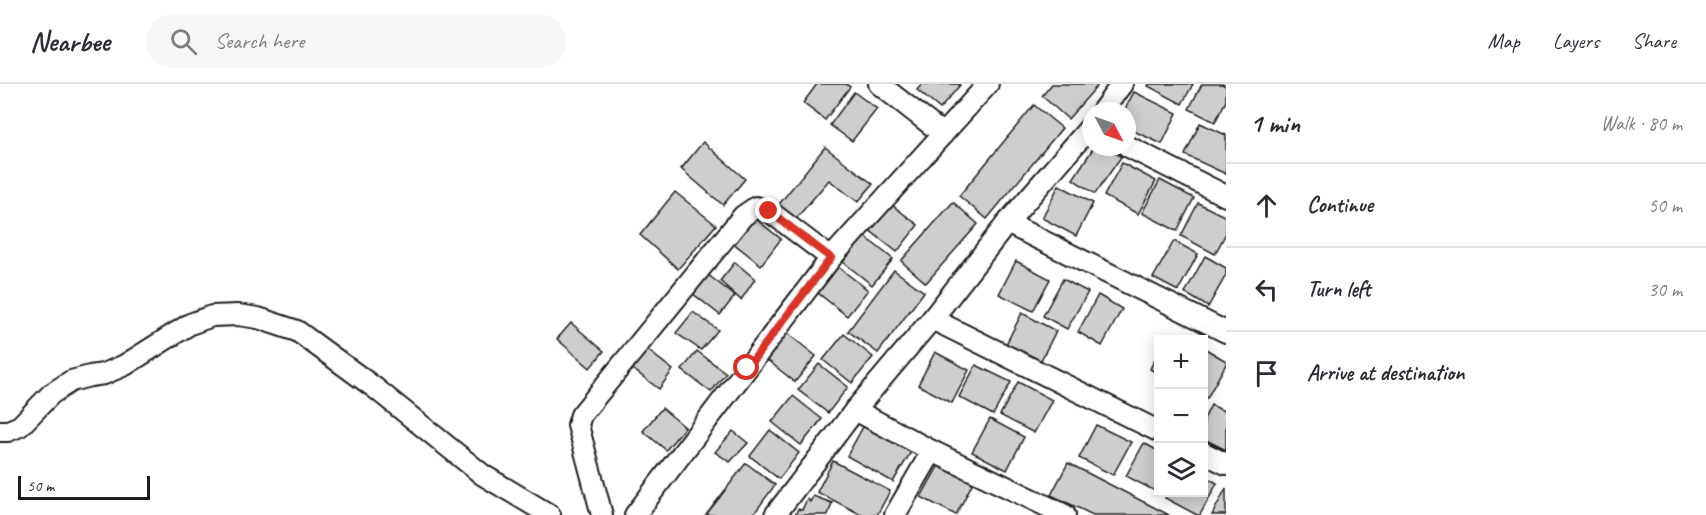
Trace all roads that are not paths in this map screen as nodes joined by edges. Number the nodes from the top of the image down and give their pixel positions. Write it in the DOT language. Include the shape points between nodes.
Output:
graph roads {
  1 [pos="879,84"];
  2 [pos="988,84"];
  3 [pos="1122,84"];
  4 [pos="1109,102"];
  5 [pos="943,134"];
  6 [pos="1082,137"];
  7 [pos="1136,151"];
  8 [pos="1226,196"];
  9 [pos="1007,223"];
  10 [pos="831,258"];
  11 [pos="932,319"];
  12 [pos="1226,332"];
  13 [pos="855,410"];
  14 [pos="1154,429"];
  15 [pos="0,431"];
  16 [pos="932,451"];
  17 [pos="1208,455"];
  18 [pos="1226,464"];
  19 [pos="483,476"];
  20 [pos="1054,513"];
  21 [pos="524,515"];
  22 [pos="550,515"];
  23 [pos="602,515"];
  24 [pos="635,515"];
  25 [pos="775,515"];
  26 [pos="895,515"];
  1 -- 5 [label="street"];
  2 -- 5 [label="street"];
  3 -- 4 [label="street"];
  5 -- 10 [label="street"];
  6 -- 9 [label="street"];
  7 -- 8 [label="street"];
  9 -- 11 [label="street"];
  9 -- 12 [label="street"];
  10 -- 23 [label="street" via="769,211 756,207 743,216 581,415 578,425"];
  10 -- 24 [label="street"];
  11 -- 13 [label="street"];
  11 -- 14 [label="street"];
  13 -- 16 [label="street"];
  13 -- 25 [label="street"];
  15 -- 19 [label="street" via="20,426 51,394 71,381 125,365 190,324 212,316 238,315 297,331 375,388"];
  16 -- 20 [label="street"];
  16 -- 26 [label="street"];
  17 -- 18 [label="street"];
  19 -- 21 [label="street"];
  19 -- 22 [label="street"];
}
